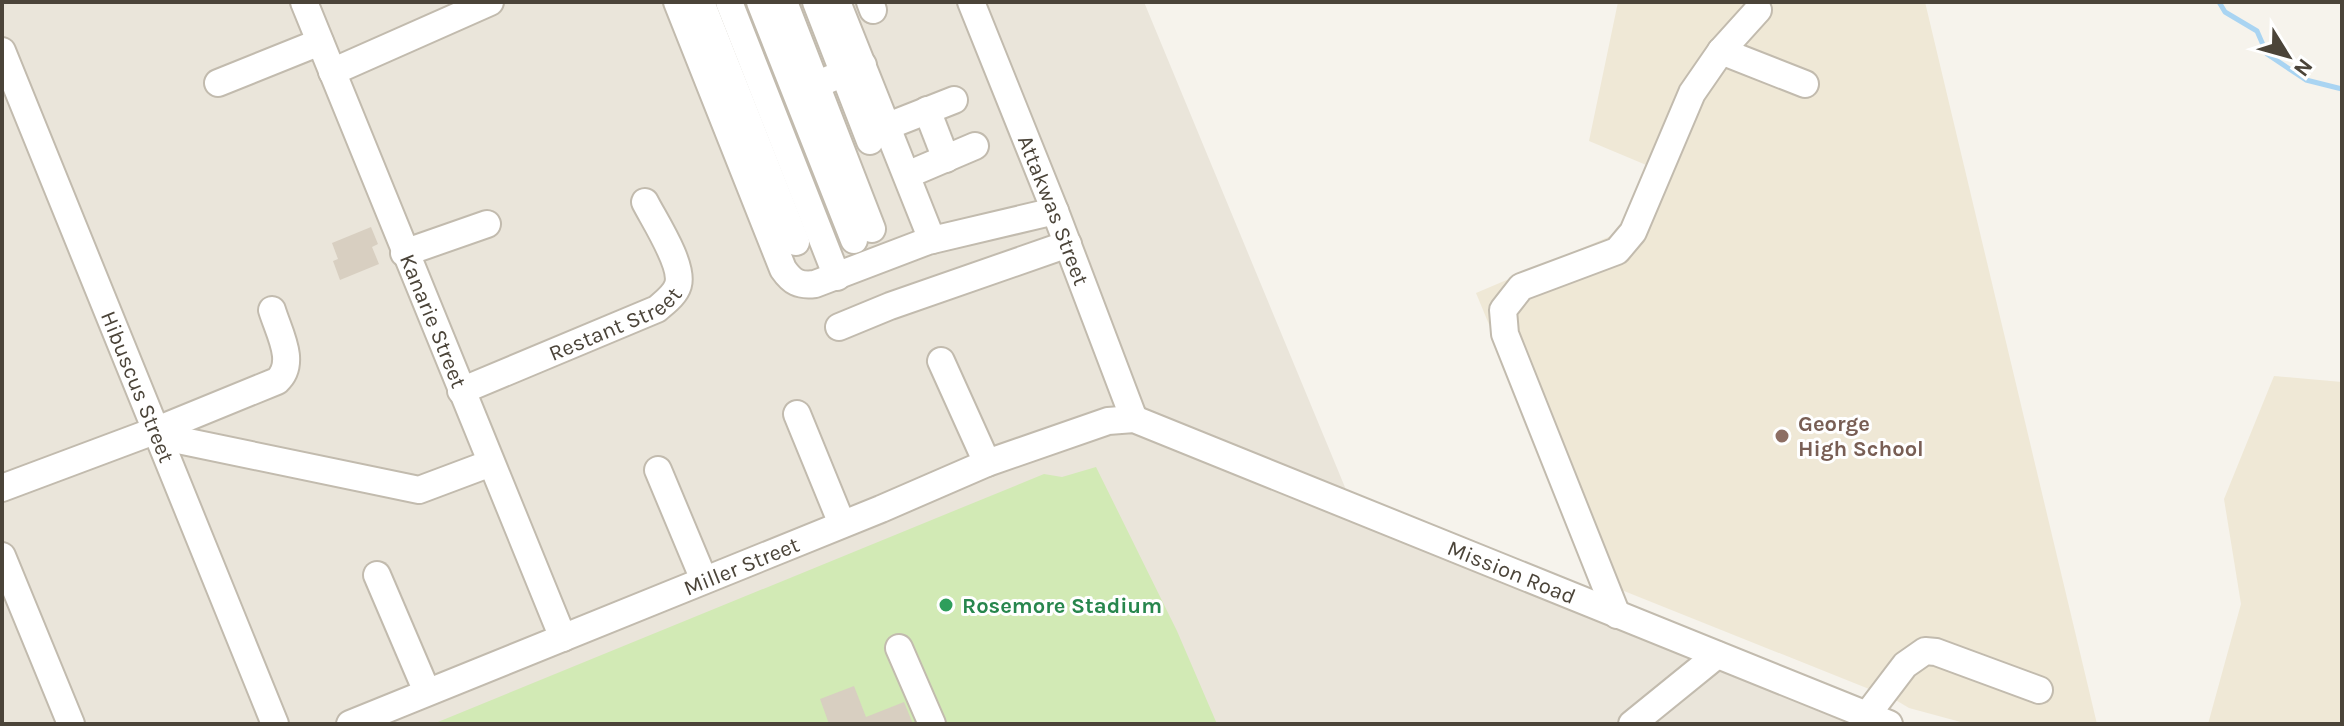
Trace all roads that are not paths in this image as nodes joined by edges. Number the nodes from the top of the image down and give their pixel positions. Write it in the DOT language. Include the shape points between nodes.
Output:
graph roads {
  1 [pos="304,2"];
  2 [pos="677,2"];
  3 [pos="701,2"];
  4 [pos="729,2"];
  5 [pos="760,2"];
  6 [pos="784,2"];
  7 [pos="816,2"];
  8 [pos="837,2"];
  9 [pos="971,2"];
  10 [pos="482,4"];
  11 [pos="1758,10"];
  12 [pos="320,42"];
  13 [pos="2,51"];
  14 [pos="1721,51"];
  15 [pos="854,69"];
  16 [pos="332,72"];
  17 [pos="218,83"];
  18 [pos="1805,84"];
  19 [pos="806,90"];
  20 [pos="954,100"];
  21 [pos="770,105"];
  22 [pos="927,110"];
  23 [pos="735,119"];
  24 [pos="879,134"];
  25 [pos="975,146"];
  26 [pos="946,159"];
  27 [pos="838,170"];
  28 [pos="777,173"];
  29 [pos="907,175"];
  30 [pos="645,202"];
  31 [pos="1055,211"];
  32 [pos="487,224"];
  33 [pos="863,234"];
  34 [pos="932,240"];
  35 [pos="796,242"];
  36 [pos="1068,244"];
  37 [pos="404,253"];
  38 [pos="837,277"];
  39 [pos="272,310"];
  40 [pos="839,327"];
  41 [pos="941,361"];
  42 [pos="461,391"];
  43 [pos="797,414"];
  44 [pos="1134,419"];
  45 [pos="158,433"];
  46 [pos="491,463"];
  47 [pos="987,463"];
  48 [pos="658,470"];
  49 [pos="2,488"];
  50 [pos="842,524"];
  51 [pos="2,556"];
  52 [pos="377,575"];
  53 [pos="704,580"];
  54 [pos="1617,615"];
  55 [pos="563,638"];
  56 [pos="899,648"];
  57 [pos="1717,655"];
  58 [pos="2039,690"];
  59 [pos="427,692"];
  60 [pos="1878,720"];
  61 [pos="71,724"];
  62 [pos="275,724"];
  63 [pos="350,724"];
  64 [pos="932,724"];
  65 [pos="1632,724"];
  1 -- 12 [label="street, Kanarie Street"];
  2 -- 23 [label="street"];
  3 -- 23 [label="street"];
  4 -- 21 [label="street"];
  5 -- 19 [label="street"];
  6 -- 19 [label="street"];
  7 -- 15 [label="street"];
  8 -- 15 [label="street"];
  9 -- 31 [label="street, Attakwas Street"];
  10 -- 16 [label="street"];
  11 -- 14 [label="street"];
  12 -- 16 [label="street, Kanarie Street"];
  12 -- 17 [label="street"];
  13 -- 45 [label="street, Hibuscus Street"];
  14 -- 18 [label="street"];
  14 -- 54 [label="street" via="1692,93 1625,245 1521,287 1503,310 1505,334"];
  15 -- 19 [label="street"];
  15 -- 24 [label="street"];
  16 -- 37 [label="street, Kanarie Street"];
  19 -- 21 [label="street"];
  19 -- 27 [label="street"];
  20 -- 22 [label="street"];
  21 -- 23 [label="street"];
  21 -- 28 [label="street"];
  22 -- 24 [label="street"];
  22 -- 26 [label="street"];
  23 -- 28 [label="street"];
  24 -- 29 [label="street"];
  25 -- 26 [label="street"];
  26 -- 29 [label="street"];
  27 -- 28 [label="street"];
  27 -- 33 [label="street"];
  28 -- 35 [label="street"];
  28 -- 38 [label="street"];
  28 -- 38 [label="street" via="783,269 805,286"];
  29 -- 34 [label="street"];
  30 -- 42 [label="street, Restant Street" via="677,264 680,279 670,298 657,309"];
  31 -- 34 [label="street"];
  31 -- 36 [label="street, Attakwas Street"];
  32 -- 37 [label="street"];
  34 -- 38 [label="street"];
  36 -- 40 [label="street"];
  36 -- 44 [label="street, Attakwas Street"];
  37 -- 42 [label="street, Kanarie Street"];
  39 -- 45 [label="street" via="287,359 284,375 266,388"];
  41 -- 47 [label="street"];
  42 -- 46 [label="street, Kanarie Street"];
  43 -- 50 [label="street"];
  44 -- 47 [label="street, Miller Street" via="1108,421"];
  44 -- 54 [label="street, Mission Road"];
  45 -- 46 [label="street" via="424,490"];
  45 -- 49 [label="street"];
  45 -- 62 [label="street, Hibuscus Street"];
  46 -- 55 [label="street, Kanarie Street"];
  47 -- 50 [label="street, Miller Street"];
  48 -- 53 [label="street"];
  50 -- 53 [label="street, Miller Street"];
  51 -- 61 [label="street"];
  52 -- 59 [label="street"];
  53 -- 55 [label="street, Miller Street"];
  54 -- 57 [label="street, Mission Road"];
  55 -- 59 [label="street, Miller Street"];
  56 -- 64 [label="street"];
  57 -- 60 [label="street, Mission Road"];
  57 -- 65 [label="street"];
  58 -- 60 [label="street" via="1925,651 1905,665"];
  59 -- 63 [label="street, Miller Street"];
}
